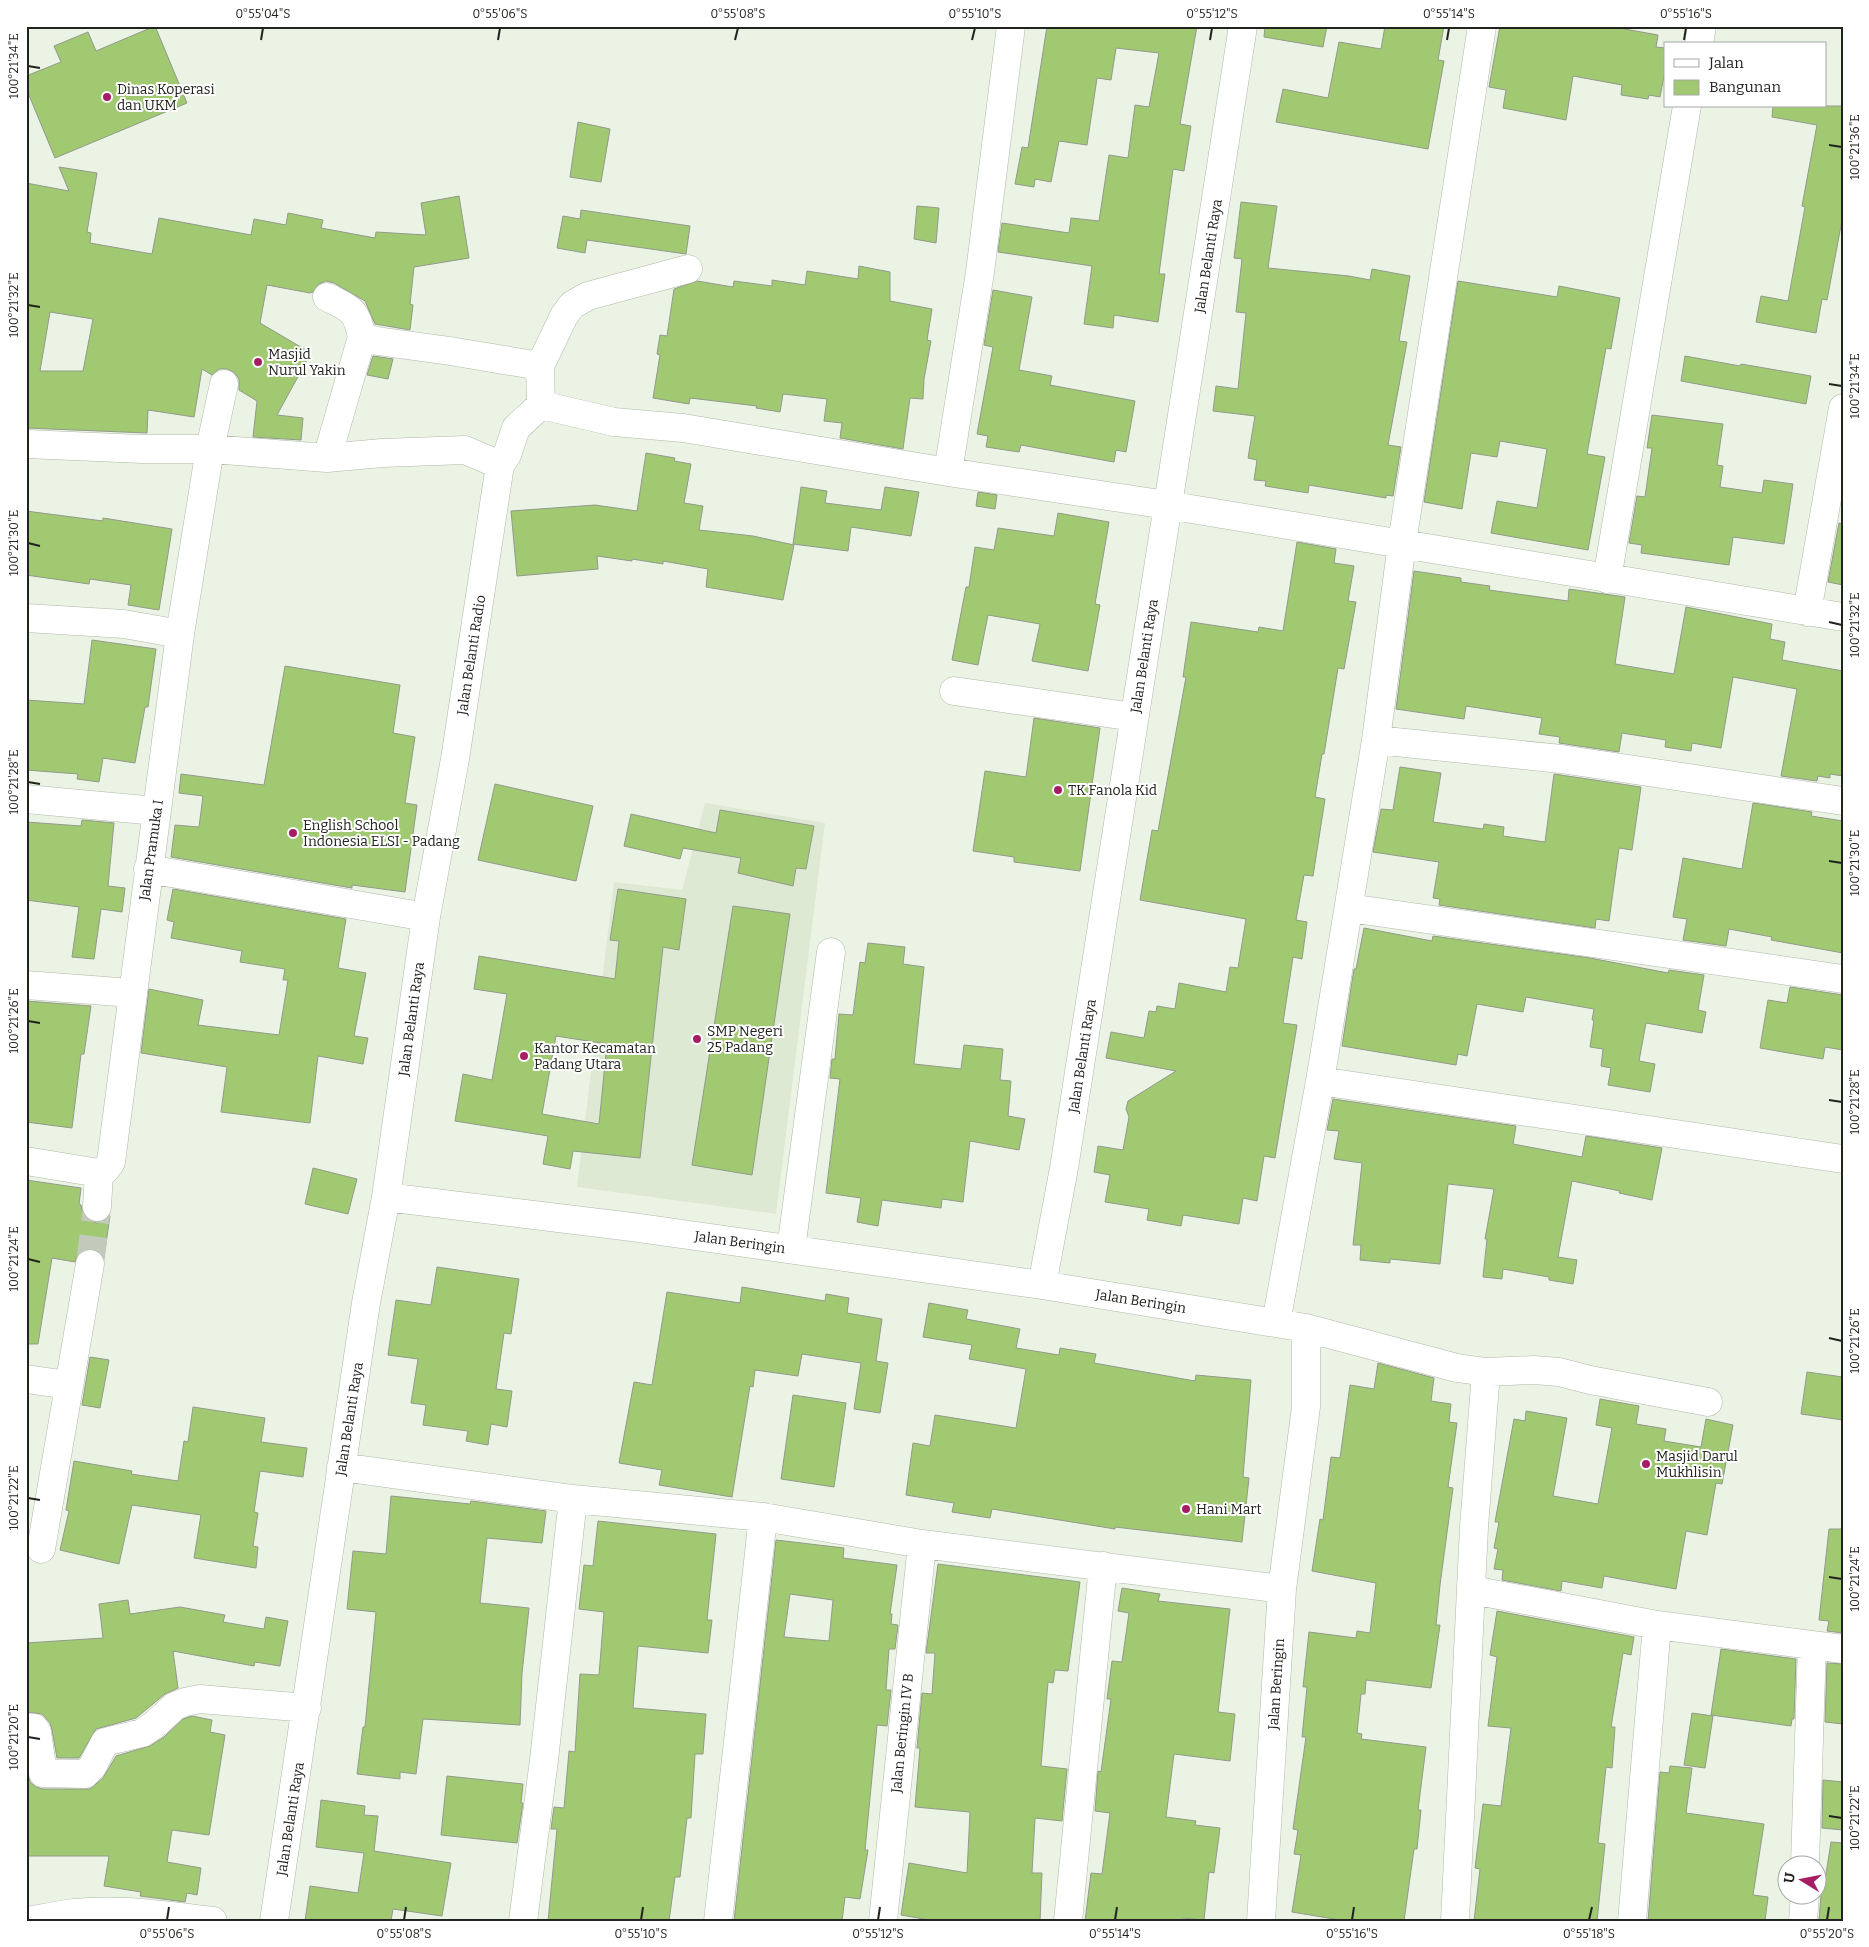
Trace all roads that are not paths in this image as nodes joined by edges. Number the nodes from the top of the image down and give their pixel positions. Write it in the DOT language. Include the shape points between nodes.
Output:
graph roads {
  1 [pos="1011,26"];
  2 [pos="1243,26"];
  3 [pos="1482,26"];
  4 [pos="1702,26"];
  5 [pos="1699,42"];
  6 [pos="1687,108"];
  7 [pos="688,268"];
  8 [pos="327,296"];
  9 [pos="362,337"];
  10 [pos="540,366"];
  11 [pos="224,384"];
  12 [pos="541,406"];
  13 [pos="1843,408"];
  14 [pos="26,444"];
  15 [pos="210,449"];
  16 [pos="328,458"];
  17 [pos="500,465"];
  18 [pos="948,472"];
  19 [pos="1167,505"];
  20 [pos="1402,543"];
  21 [pos="1607,579"];
  22 [pos="1807,612"];
  23 [pos="26,618"];
  24 [pos="1843,618"];
  25 [pos="180,634"];
  26 [pos="954,691"];
  27 [pos="1134,717"];
  28 [pos="1376,740"];
  29 [pos="26,799"];
  30 [pos="1843,801"];
  31 [pos="156,811"];
  32 [pos="148,869"];
  33 [pos="1349,908"];
  34 [pos="426,917"];
  35 [pos="831,952"];
  36 [pos="1843,979"];
  37 [pos="26,985"];
  38 [pos="132,993"];
  39 [pos="1320,1081"];
  40 [pos="1843,1159"];
  41 [pos="26,1161"];
  42 [pos="99,1173"];
  43 [pos="386,1197"];
  44 [pos="97,1207"];
  45 [pos="791,1249"];
  46 [pos="90,1264"];
  47 [pos="1042,1285"];
  48 [pos="1276,1323"];
  49 [pos="1306,1328"];
  50 [pos="1486,1372"];
  51 [pos="26,1379"];
  52 [pos="68,1384"];
  53 [pos="1708,1402"];
  54 [pos="341,1467"];
  55 [pos="573,1499"];
  56 [pos="763,1517"];
  57 [pos="922,1544"];
  58 [pos="41,1549"];
  59 [pos="1102,1566"];
  60 [pos="1282,1589"];
  61 [pos="1472,1590"];
  62 [pos="1657,1625"];
  63 [pos="1812,1645"];
  64 [pos="1843,1649"];
  65 [pos="307,1708"];
  66 [pos="26,1727"];
  67 [pos="1806,1854"];
  68 [pos="1804,1904"];
  69 [pos="28,1921"];
  70 [pos="213,1921"];
  71 [pos="274,1921"];
  72 [pos="523,1921"];
  73 [pos="718,1921"];
  74 [pos="883,1921"];
  75 [pos="1068,1921"];
  76 [pos="1261,1921"];
  77 [pos="1455,1921"];
  78 [pos="1632,1921"];
  79 [pos="1804,1921"];
  1 -- 18 [label="street" via="980,272"];
  2 -- 19 [label="street, Jalan Belanti Raya"];
  3 -- 20 [label="street"];
  4 -- 5 [label="street"];
  6 -- 21 [label="street"];
  7 -- 10 [label="street" via="588,296 572,305"];
  8 -- 9 [label="street" via="352,310 357,316"];
  9 -- 10 [label="street"];
  9 -- 16 [label="street"];
  10 -- 12 [label="street"];
  11 -- 15 [label="street, Jalan Pramuka I"];
  12 -- 17 [label="street, Jalan Belanti Radio" via="516,428"];
  12 -- 18 [label="street" via="614,422 683,428"];
  13 -- 22 [label="street"];
  14 -- 15 [label="street"];
  15 -- 16 [label="street"];
  15 -- 25 [label="street, Jalan Pramuka I"];
  16 -- 17 [label="street" via="465,450"];
  17 -- 34 [label="street, Jalan Belanti Radio" via="455,759"];
  18 -- 19 [label="street"];
  19 -- 20 [label="street"];
  19 -- 27 [label="street, Jalan Belanti Raya"];
  20 -- 21 [label="street"];
  20 -- 28 [label="street"];
  21 -- 22 [label="street"];
  22 -- 24 [label="street"];
  23 -- 25 [label="street" via="124,624"];
  25 -- 31 [label="street, Jalan Pramuka I"];
  26 -- 27 [label="street"];
  27 -- 47 [label="street, Jalan Belanti Raya" via="1064,1168"];
  28 -- 30 [label="street" via="1561,759"];
  28 -- 33 [label="street"];
  29 -- 31 [label="street"];
  31 -- 32 [label="street, Jalan Pramuka I"];
  32 -- 34 [label="street"];
  32 -- 38 [label="street, Jalan Pramuka I"];
  33 -- 36 [label="street"];
  33 -- 39 [label="street"];
  34 -- 43 [label="street, Jalan Belanti Raya"];
  35 -- 45 [label="street"];
  37 -- 38 [label="street"];
  38 -- 42 [label="street, Jalan Pramuka I" via="111,1162 106,1170"];
  39 -- 40 [label="street"];
  39 -- 48 [label="street"];
  41 -- 42 [label="street"];
  42 -- 44 [label="street"];
  43 -- 45 [label="street, Jalan Beringin"];
  43 -- 54 [label="street, Jalan Belanti Raya"];
  45 -- 47 [label="street, Jalan Beringin"];
  46 -- 52 [label="street"];
  47 -- 48 [label="street, Jalan Beringin"];
  48 -- 49 [label="street, Jalan Beringin"];
  49 -- 50 [label="street" via="1457,1368"];
  49 -- 60 [label="street, Jalan Beringin" via="1306,1407"];
  50 -- 53 [label="street" via="1559,1372"];
  50 -- 61 [label="street"];
  51 -- 52 [label="street"];
  52 -- 58 [label="street"];
  54 -- 55 [label="street"];
  54 -- 65 [label="street, Jalan Belanti Raya"];
  55 -- 56 [label="street"];
  55 -- 72 [label="street"];
  56 -- 57 [label="street"];
  56 -- 73 [label="street"];
  57 -- 59 [label="street"];
  57 -- 74 [label="street, Jalan Beringin IV B"];
  59 -- 60 [label="street"];
  59 -- 75 [label="street"];
  60 -- 76 [label="street, Jalan Beringin"];
  61 -- 62 [label="street"];
  61 -- 77 [label="street"];
  62 -- 63 [label="street"];
  62 -- 78 [label="street"];
  63 -- 64 [label="street"];
  63 -- 67 [label="street"];
  65 -- 66 [label="street" via="200,1699 185,1702 175,1706 142,1733 105,1742 90,1771 85,1774 43,1773 38,1732"];
  65 -- 71 [label="street, Jalan Belanti Raya"];
  68 -- 79 [label="street"];
  69 -- 70 [label="street" via="101,1912"];
}
